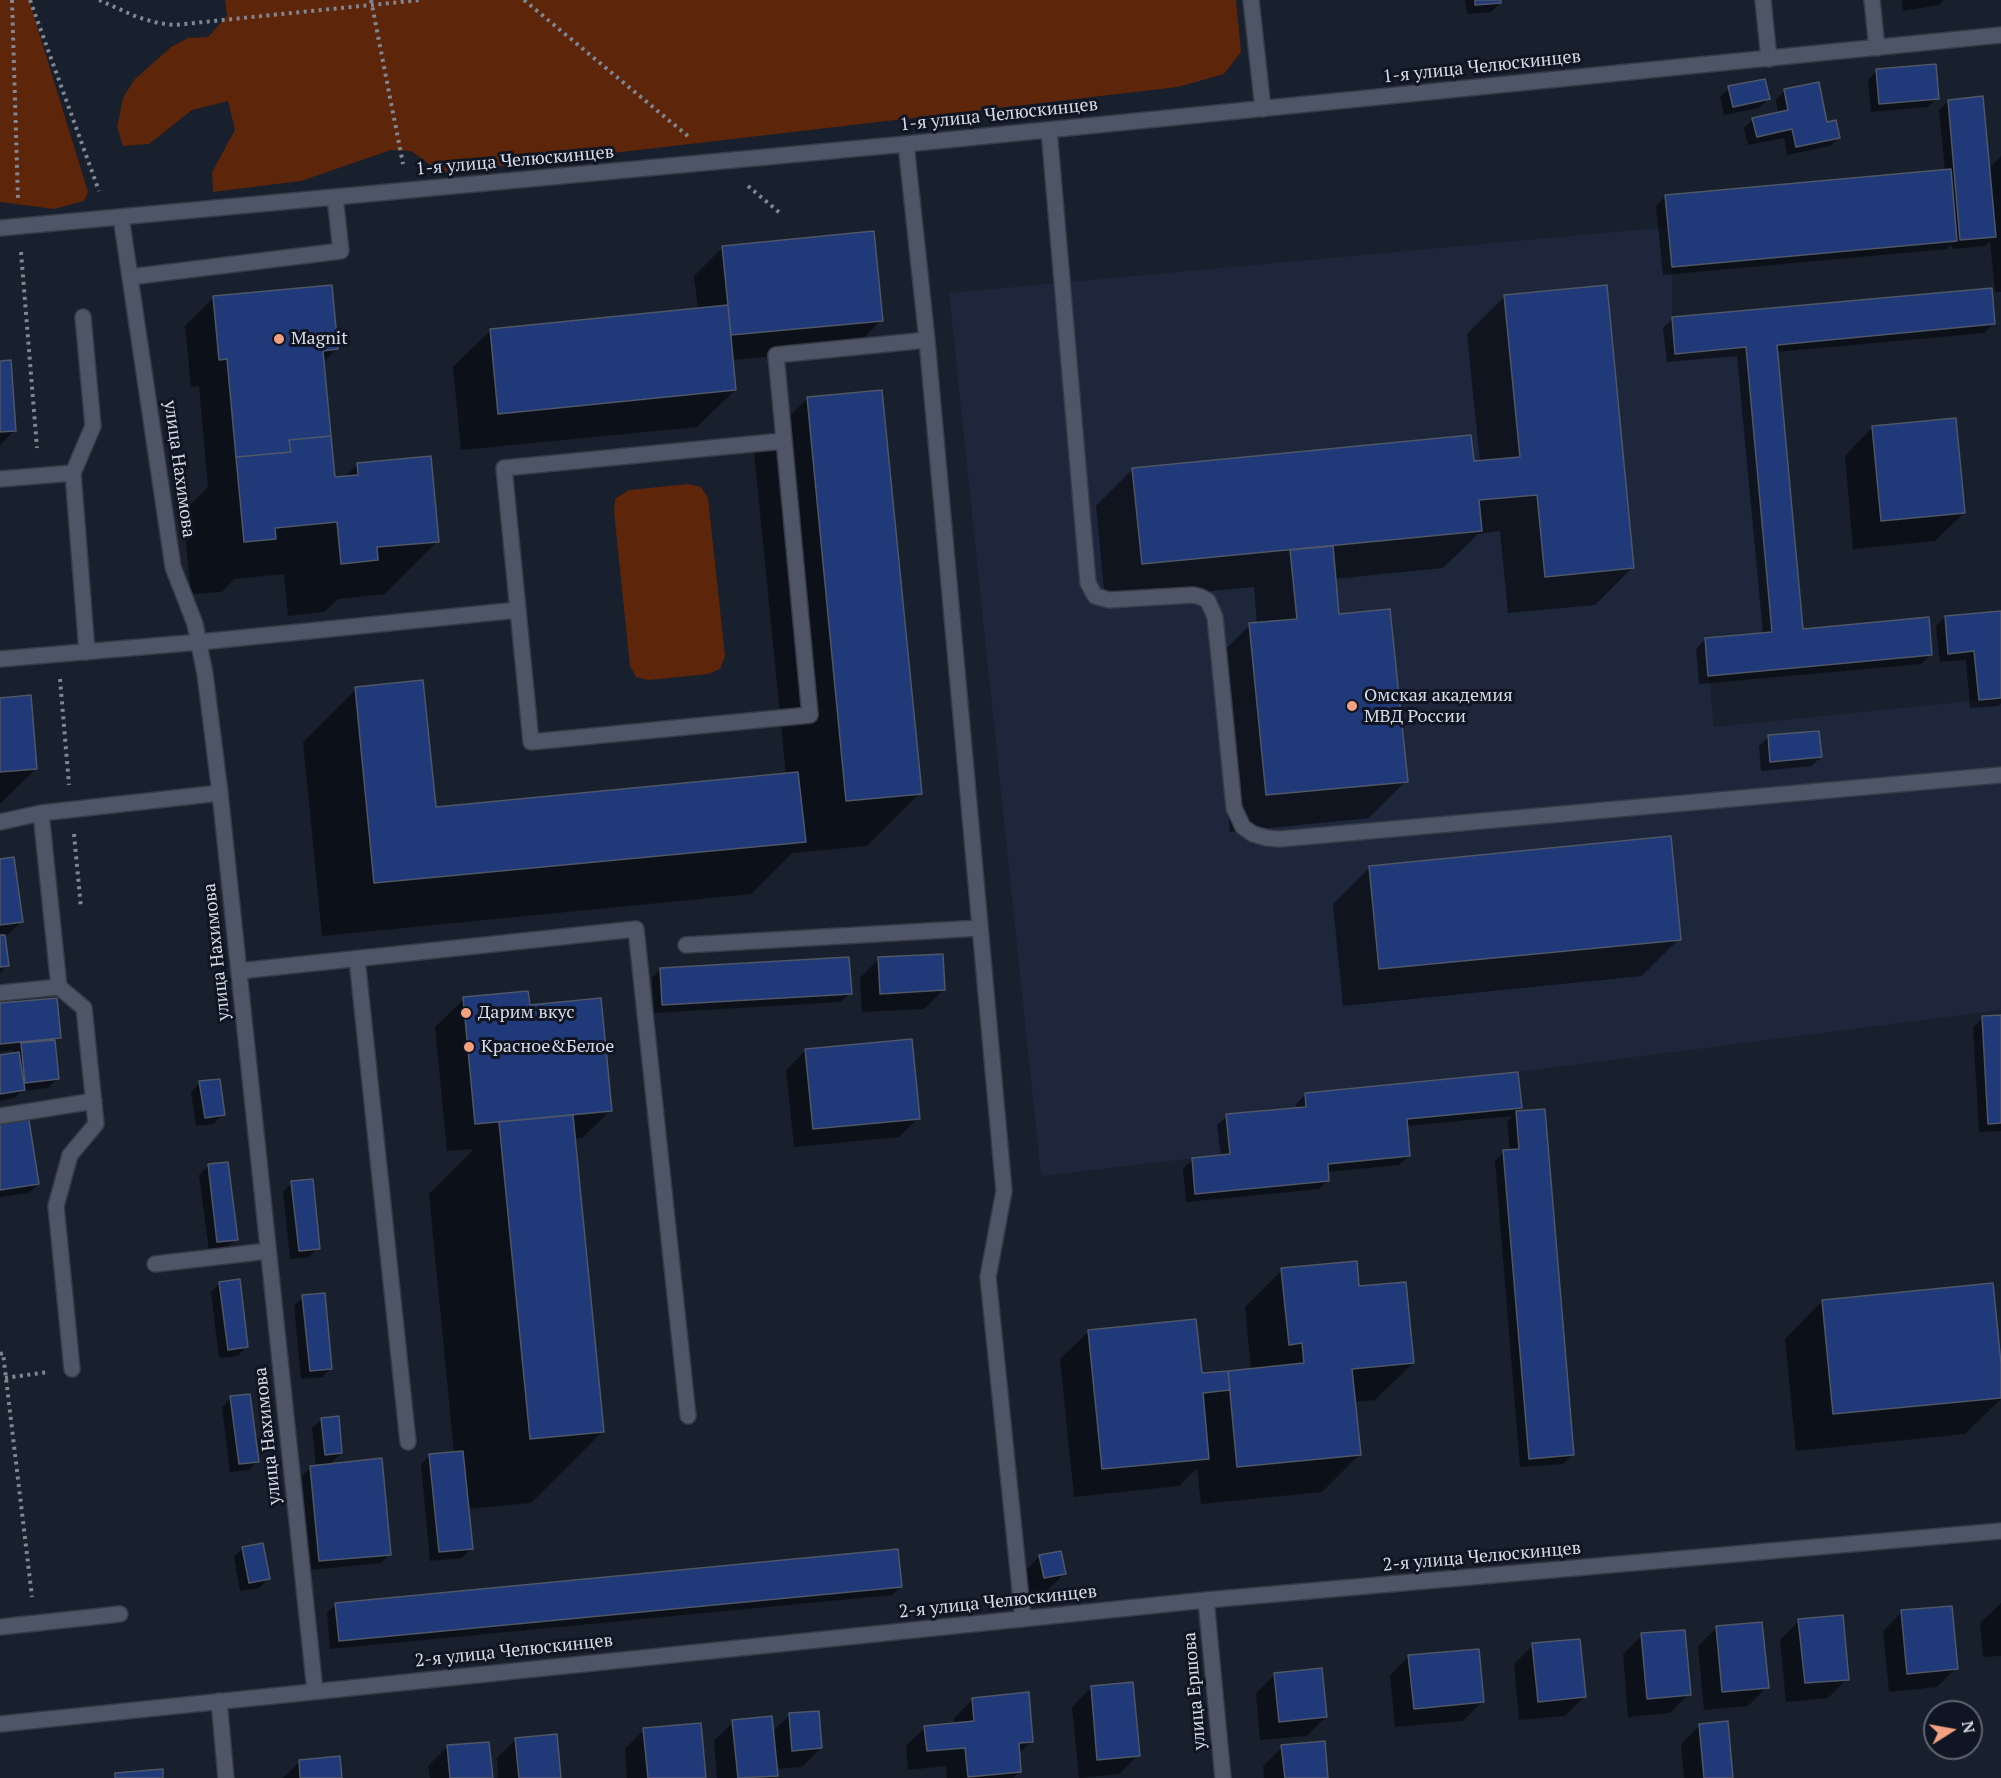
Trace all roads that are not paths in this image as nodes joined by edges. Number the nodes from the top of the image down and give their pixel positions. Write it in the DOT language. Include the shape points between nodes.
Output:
graph roads {
  1 [pos="1251,0"];
  2 [pos="1763,0"];
  3 [pos="1872,0"];
  4 [pos="2001,35"];
  5 [pos="1877,48"];
  6 [pos="1769,58"];
  7 [pos="1263,109"];
  8 [pos="1048,130"];
  9 [pos="906,144"];
  10 [pos="335,197"];
  11 [pos="115,217"];
  12 [pos="0,228"];
  13 [pos="130,277"];
  14 [pos="83,317"];
  15 [pos="927,340"];
  16 [pos="783,441"];
  17 [pos="73,473"];
  18 [pos="0,479"];
  19 [pos="518,610"];
  20 [pos="200,642"];
  21 [pos="87,652"];
  22 [pos="0,659"];
  23 [pos="2001,775"];
  24 [pos="220,794"];
  25 [pos="41,813"];
  26 [pos="0,822"];
  27 [pos="980,928"];
  28 [pos="686,945"];
  29 [pos="357,959"];
  30 [pos="239,971"];
  31 [pos="59,987"];
  32 [pos="0,993"];
  33 [pos="94,1101"];
  34 [pos="0,1116"];
  35 [pos="268,1251"];
  36 [pos="155,1264"];
  37 [pos="72,1369"];
  38 [pos="688,1416"];
  39 [pos="408,1443"];
  40 [pos="2001,1531"];
  41 [pos="1206,1600"];
  42 [pos="120,1614"];
  43 [pos="1023,1619"];
  44 [pos="0,1627"];
  45 [pos="315,1691"];
  46 [pos="219,1701"];
  47 [pos="0,1724"];
  48 [pos="226,1778"];
  49 [pos="1223,1778"];
  1 -- 7 [label="street"];
  2 -- 6 [label="street"];
  3 -- 5 [label="street"];
  4 -- 5 [label="street, 1-я улица Челюскинцев"];
  5 -- 6 [label="street, 1-я улица Челюскинцев"];
  6 -- 7 [label="street, 1-я улица Челюскинцев"];
  7 -- 8 [label="street, 1-я улица Челюскинцев"];
  8 -- 9 [label="street, 1-я улица Челюскинцев"];
  8 -- 23 [label="street" via="1088,583 1095,596 1109,600 1193,595 1208,601 1215,617 1234,808 1244,827 1253,834 1280,838"];
  9 -- 10 [label="street, 1-я улица Челюскинцев"];
  9 -- 15 [label="street"];
  10 -- 11 [label="street, 1-я улица Челюскинцев"];
  10 -- 13 [label="street" via="341,251"];
  11 -- 12 [label="street, 1-я улица Челюскинцев"];
  11 -- 13 [label="street, улица Нахимова"];
  13 -- 20 [label="street, улица Нахимова" via="173,567"];
  14 -- 17 [label="street" via="93,426"];
  15 -- 16 [label="street" via="776,355"];
  15 -- 27 [label="street"];
  16 -- 19 [label="street" via="504,468"];
  16 -- 19 [label="street" via="810,716 531,742"];
  17 -- 18 [label="street"];
  17 -- 21 [label="street"];
  19 -- 20 [label="street"];
  20 -- 21 [label="street"];
  20 -- 24 [label="street, улица Нахимова"];
  21 -- 22 [label="street"];
  24 -- 25 [label="street"];
  24 -- 30 [label="street, улица Нахимова"];
  25 -- 26 [label="street"];
  25 -- 31 [label="street"];
  27 -- 28 [label="street"];
  27 -- 43 [label="street" via="1004,1191 988,1277"];
  29 -- 30 [label="street"];
  29 -- 38 [label="street" via="636,929"];
  29 -- 39 [label="street"];
  30 -- 35 [label="street, улица Нахимова"];
  31 -- 32 [label="street"];
  31 -- 33 [label="street" via="84,1008"];
  33 -- 34 [label="street"];
  33 -- 37 [label="street" via="96,1124 70,1155 56,1206"];
  35 -- 36 [label="street"];
  35 -- 45 [label="street, улица Нахимова"];
  40 -- 41 [label="street, 2-я улица Челюскинцев"];
  41 -- 43 [label="street, 2-я улица Челюскинцев"];
  41 -- 49 [label="street, улица Ершова"];
  42 -- 44 [label="street"];
  43 -- 45 [label="street, 2-я улица Челюскинцев"];
  45 -- 46 [label="street, 2-я улица Челюскинцев"];
  46 -- 47 [label="street, 2-я улица Челюскинцев"];
  46 -- 48 [label="street"];
}
